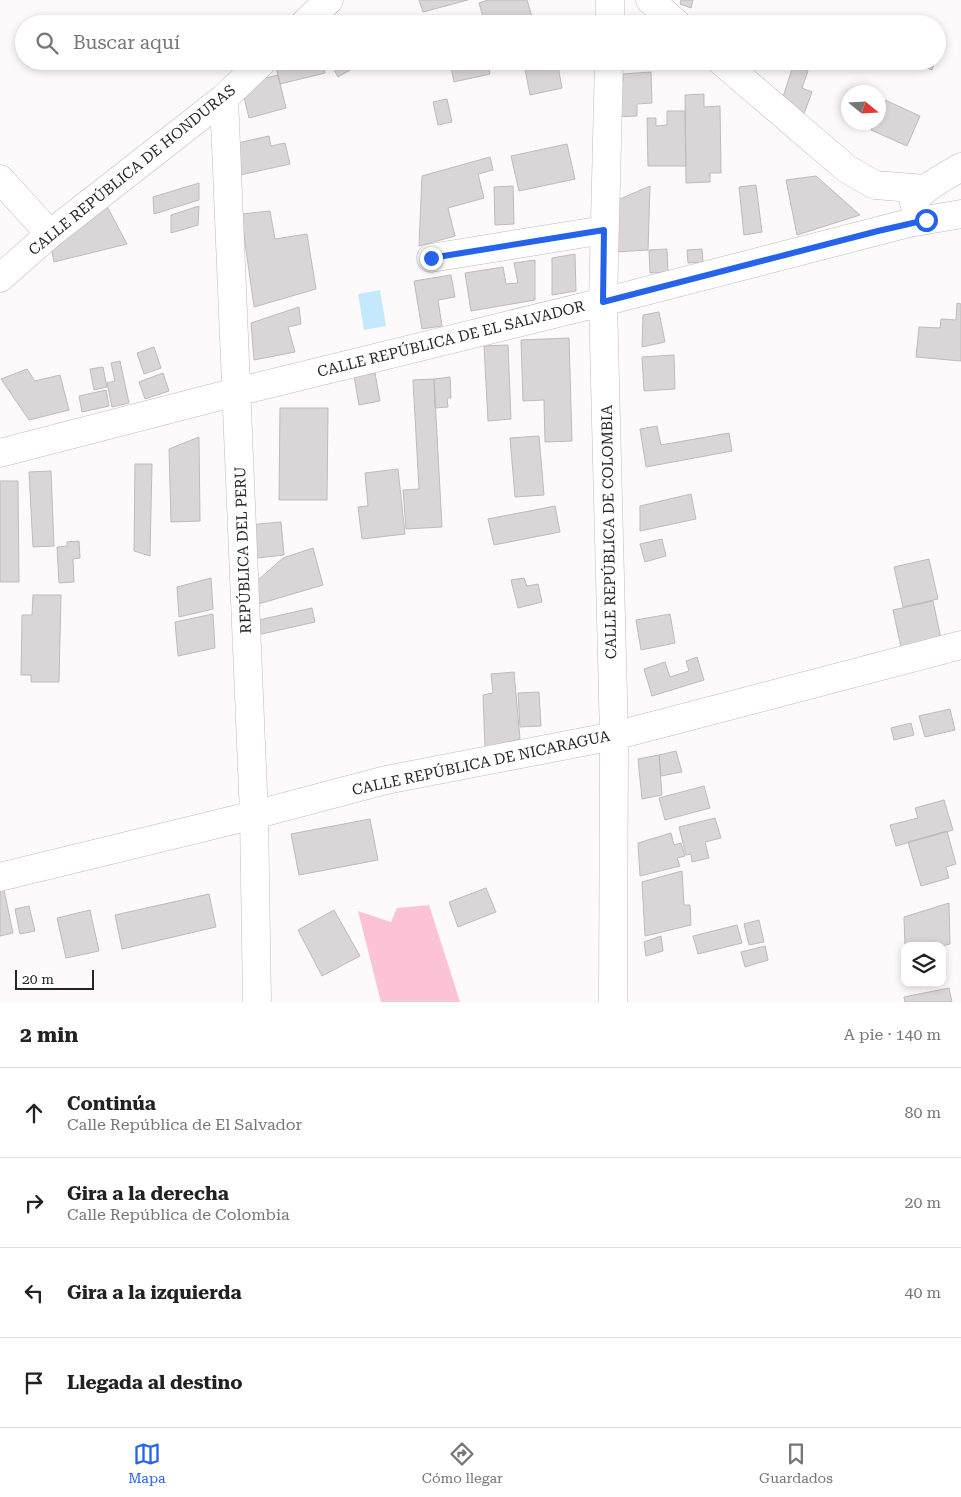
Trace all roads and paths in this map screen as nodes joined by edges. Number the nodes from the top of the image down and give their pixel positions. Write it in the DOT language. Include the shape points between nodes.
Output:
graph roads {
  1 [pos="329,0"];
  2 [pos="610,0"];
  3 [pos="650,0"];
  4 [pos="313,15"];
  5 [pos="610,15"];
  6 [pos="667,15"];
  7 [pos="254,70"];
  8 [pos="609,70"];
  9 [pos="732,70"];
  10 [pos="224,98"];
  11 [pos="961,166"];
  12 [pos="0,179"];
  13 [pos="875,185"];
  14 [pos="925,190"];
  15 [pos="961,214"];
  16 [pos="926,220"];
  17 [pos="604,230"];
  18 [pos="878,231"];
  19 [pos="50,234"];
  20 [pos="431,258"];
  21 [pos="0,278"];
  22 [pos="603,302"];
  23 [pos="236,392"];
  24 [pos="0,453"];
  25 [pos="961,645"];
  26 [pos="614,736"];
  27 [pos="254,815"];
  28 [pos="0,877"];
  29 [pos="257,1002"];
  30 [pos="613,1002"];
  1 -- 4 [label="street"];
  2 -- 5 [label="street"];
  3 -- 6 [label="street"];
  7 -- 10 [label="street, CALLE REPÚBLICA DE HONDURAS"];
  8 -- 17 [label="street, CALLE REPÚBLICA DE COLOMBIA"];
  9 -- 13 [label="street" via="847,169"];
  10 -- 19 [label="street, CALLE REPÚBLICA DE HONDURAS"];
  10 -- 23 [label="street, REPÚBLICA DEL PERU"];
  11 -- 14 [label="street"];
  12 -- 19 [label="street"];
  13 -- 14 [label="street"];
  13 -- 18 [label="street" via="889,210 888,219"];
  14 -- 16 [label="street" via="917,196 912,208 913,215"];
  15 -- 16 [label="street, CALLE REPÚBLICA DE EL SALVADOR"];
  16 -- 18 [label="street, CALLE REPÚBLICA DE EL SALVADOR"];
  17 -- 20 [label="street"];
  17 -- 22 [label="street, CALLE REPÚBLICA DE COLOMBIA"];
  18 -- 22 [label="street, CALLE REPÚBLICA DE EL SALVADOR"];
  19 -- 21 [label="street, CALLE REPÚBLICA DE HONDURAS"];
  22 -- 23 [label="street, CALLE REPÚBLICA DE EL SALVADOR"];
  22 -- 26 [label="street, CALLE REPÚBLICA DE COLOMBIA"];
  23 -- 24 [label="street, CALLE REPÚBLICA DE EL SALVADOR"];
  23 -- 27 [label="street, REPÚBLICA DEL PERU"];
  25 -- 26 [label="street, CALLE REPÚBLICA DE NICARAGUA"];
  26 -- 27 [label="street, CALLE REPÚBLICA DE NICARAGUA" via="386,780"];
  26 -- 30 [label="street, CALLE REPÚBLICA DE COLOMBIA"];
  27 -- 28 [label="street, CALLE REPÚBLICA DE NICARAGUA"];
  27 -- 29 [label="street, REPÚBLICA DEL PERU"];
}
